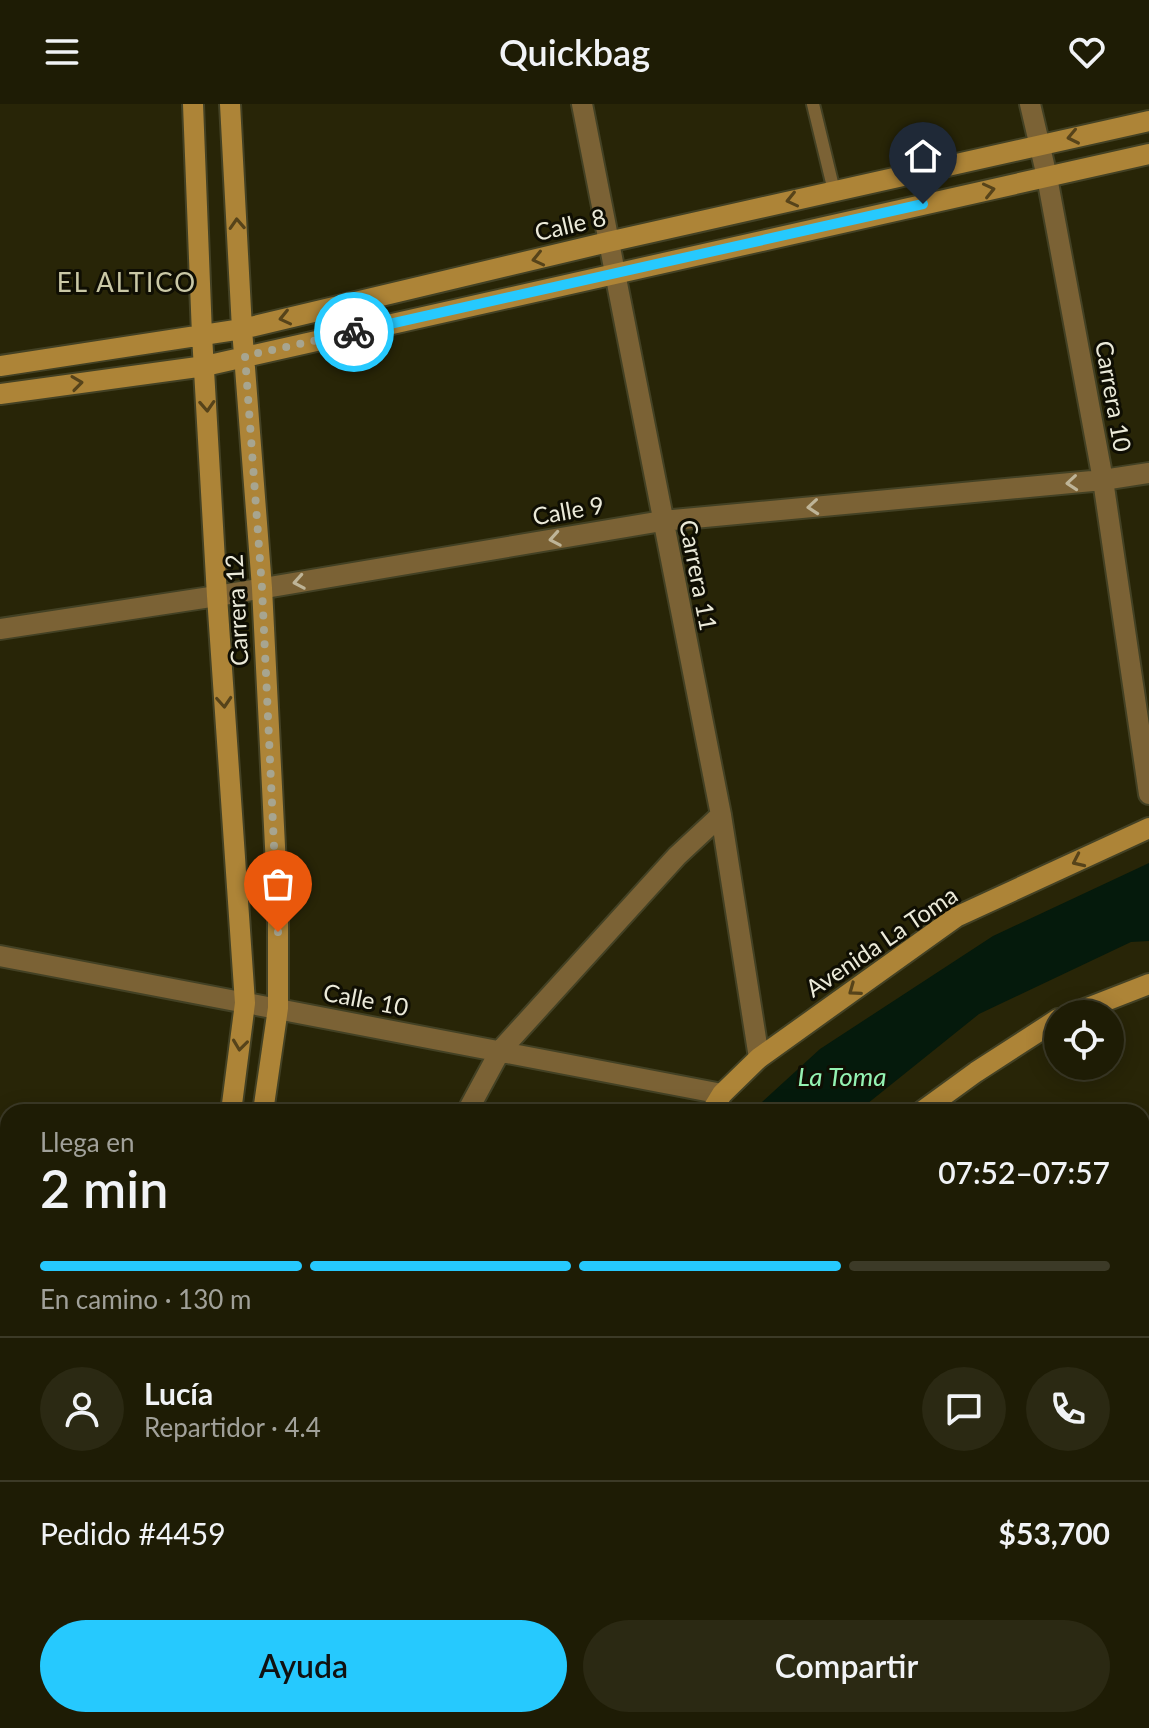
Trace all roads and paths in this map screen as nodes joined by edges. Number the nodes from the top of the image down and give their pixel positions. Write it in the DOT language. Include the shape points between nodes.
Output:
graph roads {
  1 [pos="193,104"];
  2 [pos="230,104"];
  3 [pos="582,104"];
  4 [pos="813,104"];
  5 [pos="1030,104"];
  6 [pos="1149,121"];
  7 [pos="1038,145"];
  8 [pos="1149,154"];
  9 [pos="1047,177"];
  10 [pos="834,191"];
  11 [pos="608,242"];
  12 [pos="615,273"];
  13 [pos="242,329"];
  14 [pos="202,335"];
  15 [pos="245,356"];
  16 [pos="0,366"];
  17 [pos="205,366"];
  18 [pos="0,394"];
  19 [pos="1149,473"];
  20 [pos="1103,480"];
  21 [pos="662,521"];
  22 [pos="262,588"];
  23 [pos="217,596"];
  24 [pos="0,629"];
  25 [pos="1149,794"];
  26 [pos="721,815"];
  27 [pos="1149,828"];
  28 [pos="0,956"];
  29 [pos="1149,984"];
  30 [pos="1108,1000"];
  31 [pos="245,1003"];
  32 [pos="278,1008"];
  33 [pos="1044,1028"];
  34 [pos="500,1051"];
  35 [pos="759,1058"];
  36 [pos="722,1094"];
  37 [pos="232,1104"];
  38 [pos="264,1104"];
  39 [pos="471,1104"];
  40 [pos="716,1104"];
  41 [pos="932,1104"];
  1 -- 14 [label="main road, Carrera 12"];
  13 -- 2 [label="main road, Carrera 12, one-way"];
  3 -- 11 [label="street, Carrera 11"];
  4 -- 10 [label="lane"];
  5 -- 7 [label="street, Carrera 10"];
  6 -- 7 [label="main road, Calle 8, one-way"];
  7 -- 9 [label="street, Carrera 10"];
  7 -- 10 [label="main road, Calle 8"];
  8 -- 9 [label="main road"];
  12 -- 9 [label="main road, one-way"];
  9 -- 20 [label="street, Carrera 10"];
  10 -- 11 [label="main road, Calle 8, one-way"];
  11 -- 12 [label="street, Carrera 11"];
  11 -- 13 [label="main road, Calle 8, one-way"];
  12 -- 15 [label="main road"];
  12 -- 21 [label="street, Carrera 11"];
  13 -- 14 [label="main road, Calle 8"];
  13 -- 15 [label="main road, Carrera 12"];
  14 -- 16 [label="main road, Calle 8"];
  14 -- 17 [label="main road, Carrera 12"];
  15 -- 17 [label="main road"];
  15 -- 22 [label="main road, Carrera 12"];
  18 -- 17 [label="main road, one-way"];
  17 -- 23 [label="main road, Carrera 12, one-way"];
  19 -- 20 [label="street, Calle 9"];
  20 -- 21 [label="street, Calle 9, one-way"];
  20 -- 25 [label="street, Carrera 10"];
  21 -- 22 [label="street, Calle 9, one-way"];
  21 -- 26 [label="street, Carrera 11"];
  22 -- 23 [label="street, Calle 9"];
  22 -- 32 [label="main road, Carrera 12"];
  23 -- 24 [label="street, Calle 9"];
  23 -- 31 [label="main road, Carrera 12, one-way"];
  26 -- 34 [label="street" via="677,856"];
  26 -- 35 [label="street, Carrera 11"];
  27 -- 35 [label="main road, Avenida La Toma, one-way" via="956,917"];
  28 -- 31 [label="street, Calle 10"];
  29 -- 30 [label="main road"];
  31 -- 32 [label="street, Calle 10"];
  31 -- 37 [label="main road, Carrera 12, one-way"];
  32 -- 34 [label="street, Calle 10"];
  32 -- 38 [label="main road, Carrera 12"];
  33 -- 41 [label="main road"];
  34 -- 36 [label="street, Calle 10"];
  34 -- 39 [label="street"];
  35 -- 36 [label="main road, Avenida La Toma"];
  36 -- 40 [label="main road, Avenida La Toma"];
}
